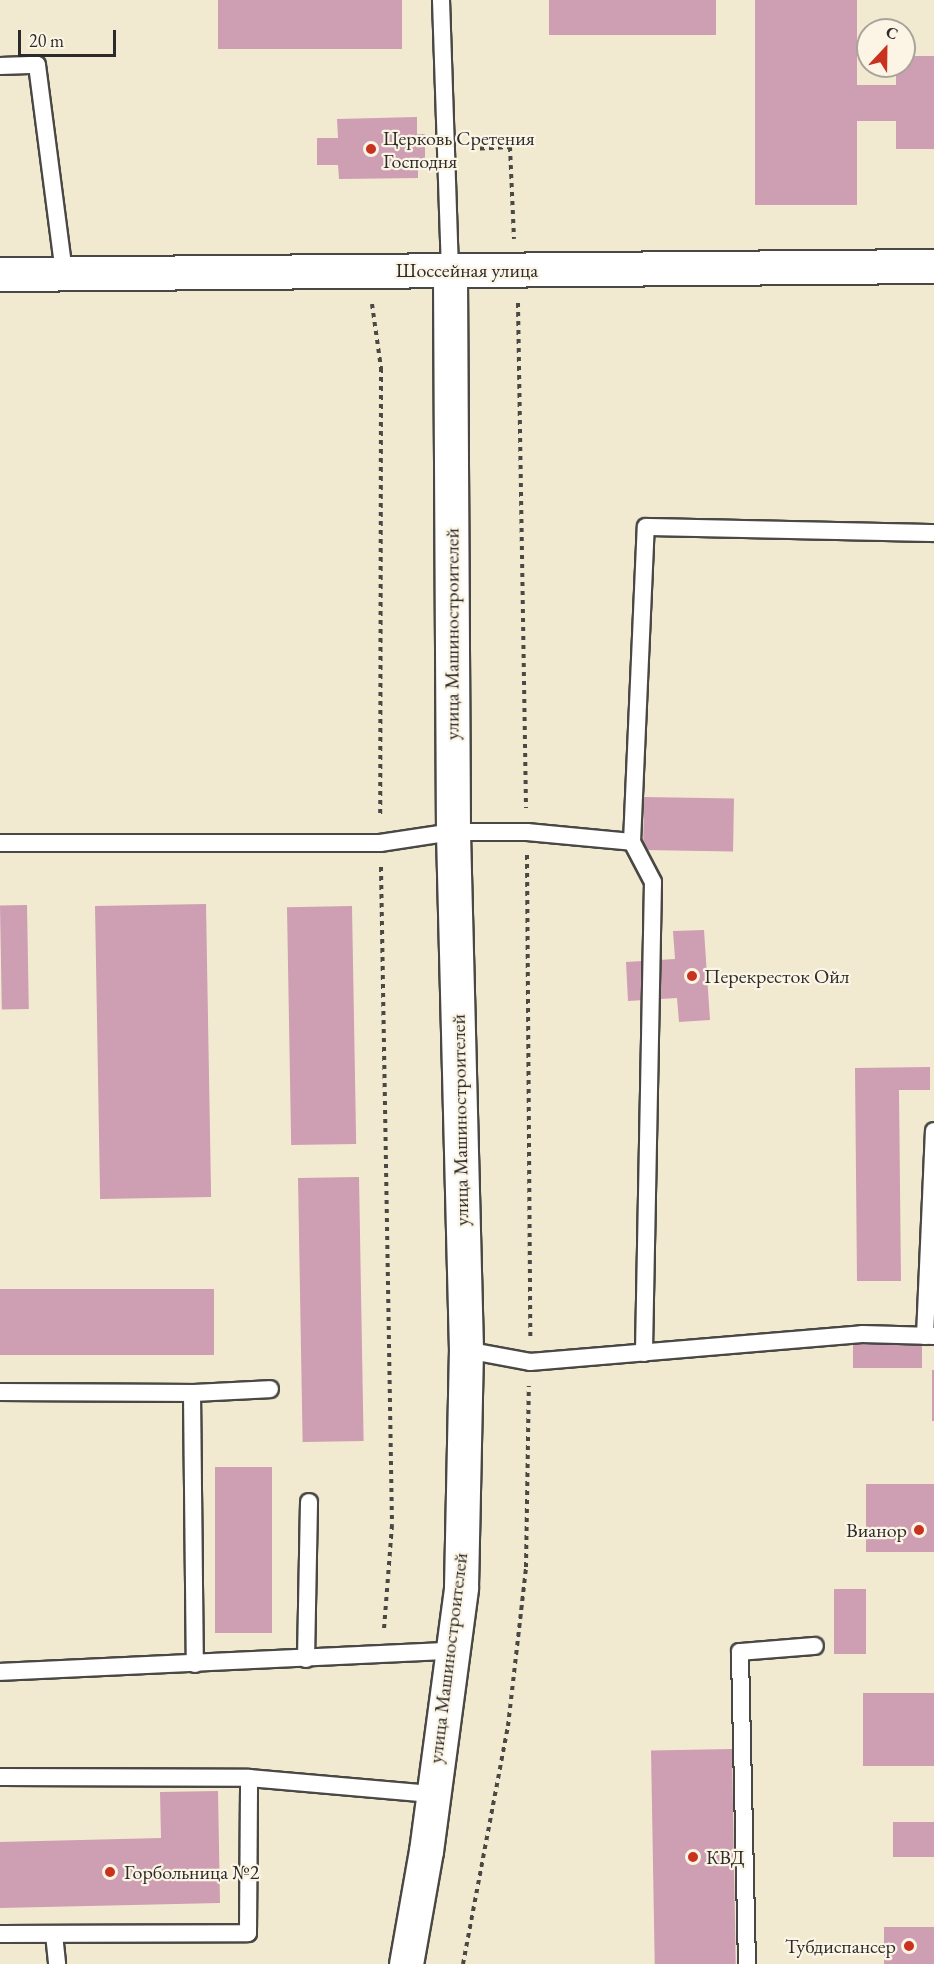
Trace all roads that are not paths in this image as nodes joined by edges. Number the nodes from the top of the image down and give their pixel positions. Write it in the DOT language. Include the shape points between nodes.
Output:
graph roads {
  1 [pos="441,0"];
  2 [pos="0,66"];
  3 [pos="934,266"];
  4 [pos="450,271"];
  5 [pos="64,272"];
  6 [pos="0,274"];
  7 [pos="934,532"];
  8 [pos="453,832"];
  9 [pos="632,842"];
  10 [pos="0,843"];
  11 [pos="934,1131"];
  12 [pos="929,1336"];
  13 [pos="466,1350"];
  14 [pos="644,1353"];
  15 [pos="270,1389"];
  16 [pos="0,1392"];
  17 [pos="192,1393"];
  18 [pos="309,1502"];
  19 [pos="815,1646"];
  20 [pos="453,1651"];
  21 [pos="306,1659"];
  22 [pos="195,1664"];
  23 [pos="0,1672"];
  24 [pos="0,1777"];
  25 [pos="249,1778"];
  26 [pos="431,1794"];
  27 [pos="0,1934"];
  28 [pos="54,1934"];
  29 [pos="57,1964"];
  30 [pos="406,1964"];
  31 [pos="747,1964"];
  1 -- 4 [label="lane"];
  2 -- 5 [label="lane" via="37,65"];
  3 -- 4 [label="street, Шоссейная улица"];
  4 -- 5 [label="street, Шоссейная улица"];
  4 -- 8 [label="street, улица Машиностроителей"];
  5 -- 6 [label="street, Шоссейная улица"];
  7 -- 9 [label="lane" via="646,527"];
  8 -- 9 [label="lane" via="527,832"];
  8 -- 10 [label="lane" via="380,843"];
  8 -- 13 [label="street, улица Машиностроителей"];
  9 -- 14 [label="lane" via="653,882"];
  11 -- 12 [label="lane"];
  12 -- 14 [label="lane" via="862,1334"];
  13 -- 14 [label="lane" via="530,1362"];
  13 -- 20 [label="street, улица Машиностроителей" via="460,1587"];
  15 -- 17 [label="lane"];
  16 -- 17 [label="lane"];
  17 -- 22 [label="lane"];
  18 -- 21 [label="lane"];
  19 -- 31 [label="lane" via="740,1652"];
  20 -- 21 [label="lane"];
  20 -- 26 [label="street, улица Машиностроителей"];
  21 -- 22 [label="lane"];
  22 -- 23 [label="lane"];
  24 -- 25 [label="lane"];
  25 -- 26 [label="lane"];
  25 -- 28 [label="lane" via="248,1933"];
  26 -- 30 [label="street, улица Машиностроителей" via="426,1851"];
  27 -- 28 [label="lane"];
  28 -- 29 [label="lane"];
}
